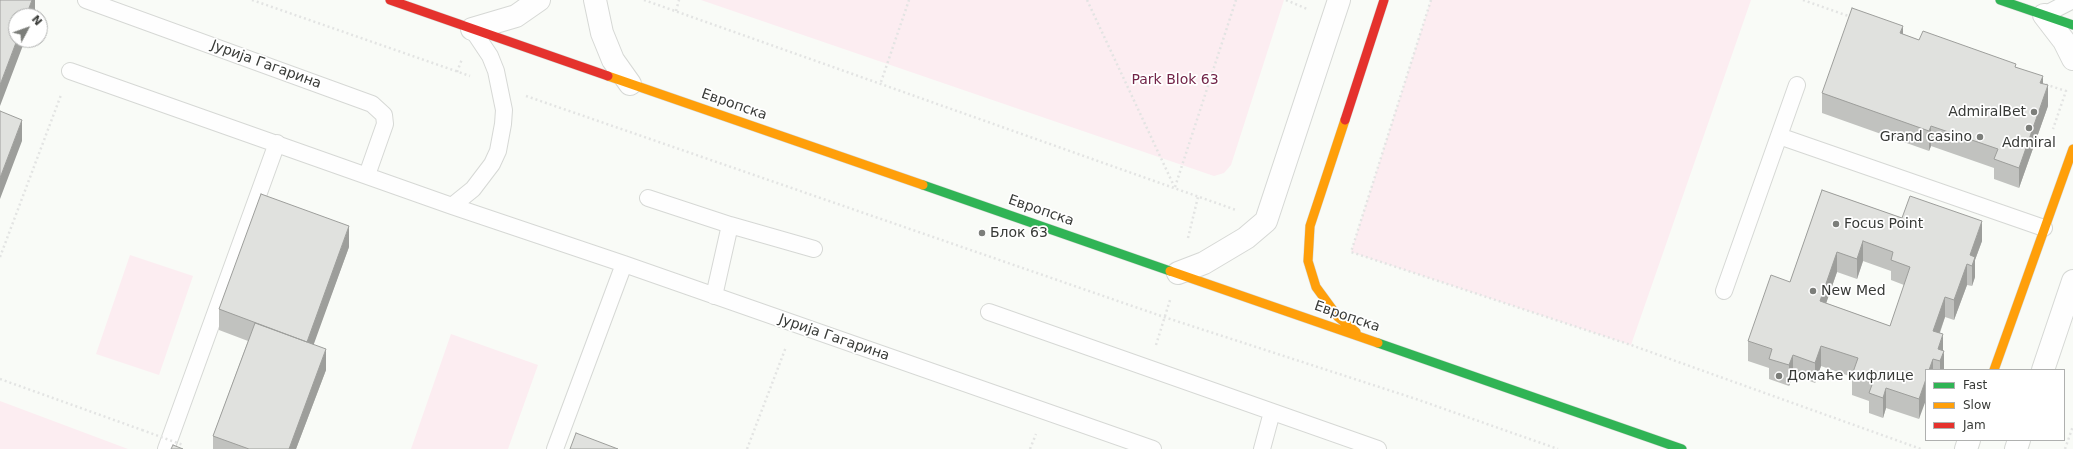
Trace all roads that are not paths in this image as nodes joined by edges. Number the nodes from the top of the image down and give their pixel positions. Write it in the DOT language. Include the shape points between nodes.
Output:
graph roads {
  1 [pos="86,0"];
  2 [pos="390,0"];
  3 [pos="539,0"];
  4 [pos="595,0"];
  5 [pos="1339,0"];
  6 [pos="1384,0"];
  7 [pos="2000,0"];
  8 [pos="2073,0"];
  9 [pos="2044,15"];
  10 [pos="2073,25"];
  11 [pos="472,29"];
  12 [pos="2073,59"];
  13 [pos="70,71"];
  14 [pos="630,84"];
  15 [pos="1797,85"];
  16 [pos="1779,136"];
  17 [pos="277,143"];
  18 [pos="2073,149"];
  19 [pos="367,175"];
  20 [pos="648,198"];
  21 [pos="452,206"];
  22 [pos="730,225"];
  23 [pos="2044,228"];
  24 [pos="814,249"];
  25 [pos="624,264"];
  26 [pos="1178,273"];
  27 [pos="2073,281"];
  28 [pos="1724,291"];
  29 [pos="714,296"];
  30 [pos="989,312"];
  31 [pos="1362,338"];
  32 [pos="1994,369"];
  33 [pos="2043,369"];
  34 [pos="1272,412"];
  35 [pos="166,449"];
  36 [pos="555,449"];
  37 [pos="1150,449"];
  38 [pos="1262,449"];
  39 [pos="1378,449"];
  40 [pos="1682,449"];
  1 -- 19 [label="lane, Јурија Гагарина" via="372,104 384,115 385,124"];
  2 -- 11 [label="street, Европска"];
  3 -- 11 [label="street" via="516,16"];
  4 -- 14 [label="street" via="602,33 613,60"];
  5 -- 26 [label="street" via="1266,220 1246,238 1204,263"];
  6 -- 31 [label="street" via="1310,226 1308,261 1316,288 1338,317"];
  7 -- 9 [label="street"];
  8 -- 9 [label="lane"];
  9 -- 10 [label="street"];
  9 -- 12 [label="street" via="2064,41"];
  11 -- 14 [label="street, Европска"];
  11 -- 21 [label="lane" via="490,56 501,87 504,110 498,151 473,189"];
  13 -- 17 [label="lane, Јурија Гагарина"];
  14 -- 26 [label="street, Европска"];
  15 -- 16 [label="lane"];
  16 -- 23 [label="lane"];
  16 -- 28 [label="lane"];
  17 -- 19 [label="lane, Јурија Гагарина"];
  17 -- 35 [label="lane"];
  18 -- 23 [label="street"];
  19 -- 21 [label="lane, Јурија Гагарина"];
  20 -- 22 [label="lane"];
  21 -- 25 [label="lane, Јурија Гагарина"];
  22 -- 24 [label="lane"];
  22 -- 29 [label="lane"];
  23 -- 32 [label="street"];
  25 -- 29 [label="lane, Јурија Гагарина"];
  25 -- 36 [label="lane"];
  26 -- 31 [label="street, Европска"];
  27 -- 33 [label="street"];
  29 -- 37 [label="lane, Јурија Гагарина"];
  30 -- 34 [label="lane"];
  31 -- 40 [label="street, Европска"];
  34 -- 38 [label="lane"];
  34 -- 39 [label="lane"];
}
